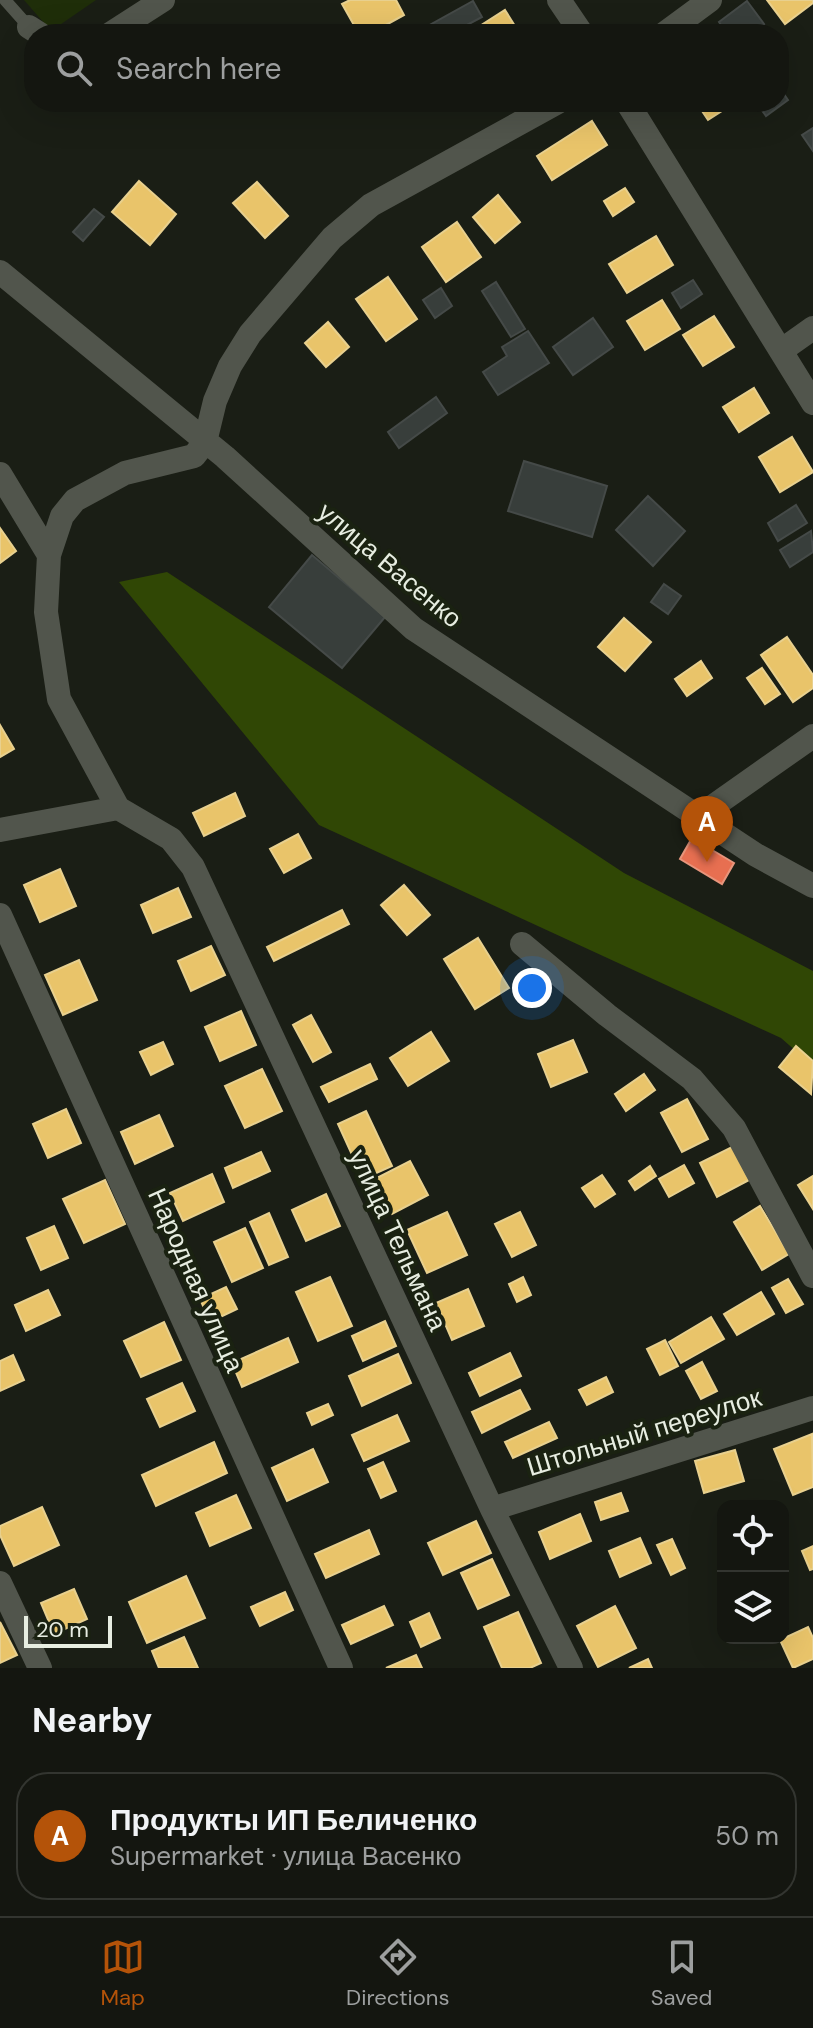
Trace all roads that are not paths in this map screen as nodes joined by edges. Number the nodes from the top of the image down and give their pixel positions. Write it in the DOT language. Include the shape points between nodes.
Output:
graph roads {
  1 [pos="5,0"];
  2 [pos="163,0"];
  3 [pos="559,0"];
  4 [pos="710,0"];
  5 [pos="28,24"];
  6 [pos="126,24"];
  7 [pos="575,24"];
  8 [pos="678,24"];
  9 [pos="540,112"];
  10 [pos="633,112"];
  11 [pos="0,272"];
  12 [pos="813,328"];
  13 [pos="782,350"];
  14 [pos="813,403"];
  15 [pos="205,442"];
  16 [pos="0,474"];
  17 [pos="49,555"];
  18 [pos="813,736"];
  19 [pos="118,808"];
  20 [pos="698,817"];
  21 [pos="0,830"];
  22 [pos="813,886"];
  23 [pos="0,915"];
  24 [pos="522,944"];
  25 [pos="813,1276"];
  26 [pos="813,1408"];
  27 [pos="492,1509"];
  28 [pos="0,1583"];
  29 [pos="40,1668"];
  30 [pos="341,1668"];
  31 [pos="571,1668"];
  1 -- 5 [label="lane"];
  2 -- 6 [label="street"];
  3 -- 7 [label="street"];
  4 -- 8 [label="street"];
  9 -- 15 [label="street" via="371,205 332,238 250,334 215,401"];
  10 -- 13 [label="street"];
  11 -- 15 [label="street, улица Васенко"];
  12 -- 13 [label="street"];
  13 -- 14 [label="street"];
  15 -- 17 [label="street" via="194,456 125,473 75,500 62,516"];
  15 -- 20 [label="street, улица Васенко" via="414,629"];
  16 -- 17 [label="street"];
  17 -- 19 [label="street" via="46,612 59,699"];
  18 -- 20 [label="street"];
  19 -- 21 [label="street"];
  19 -- 27 [label="street, улица Тельмана" via="171,839 193,867"];
  20 -- 22 [label="street, улица Васенко"];
  23 -- 30 [label="street, Народная улица"];
  24 -- 25 [label="street" via="692,1079 734,1128"];
  26 -- 27 [label="street, Штольный переулок"];
  27 -- 31 [label="street, улица Тельмана"];
  28 -- 29 [label="street"];
}
